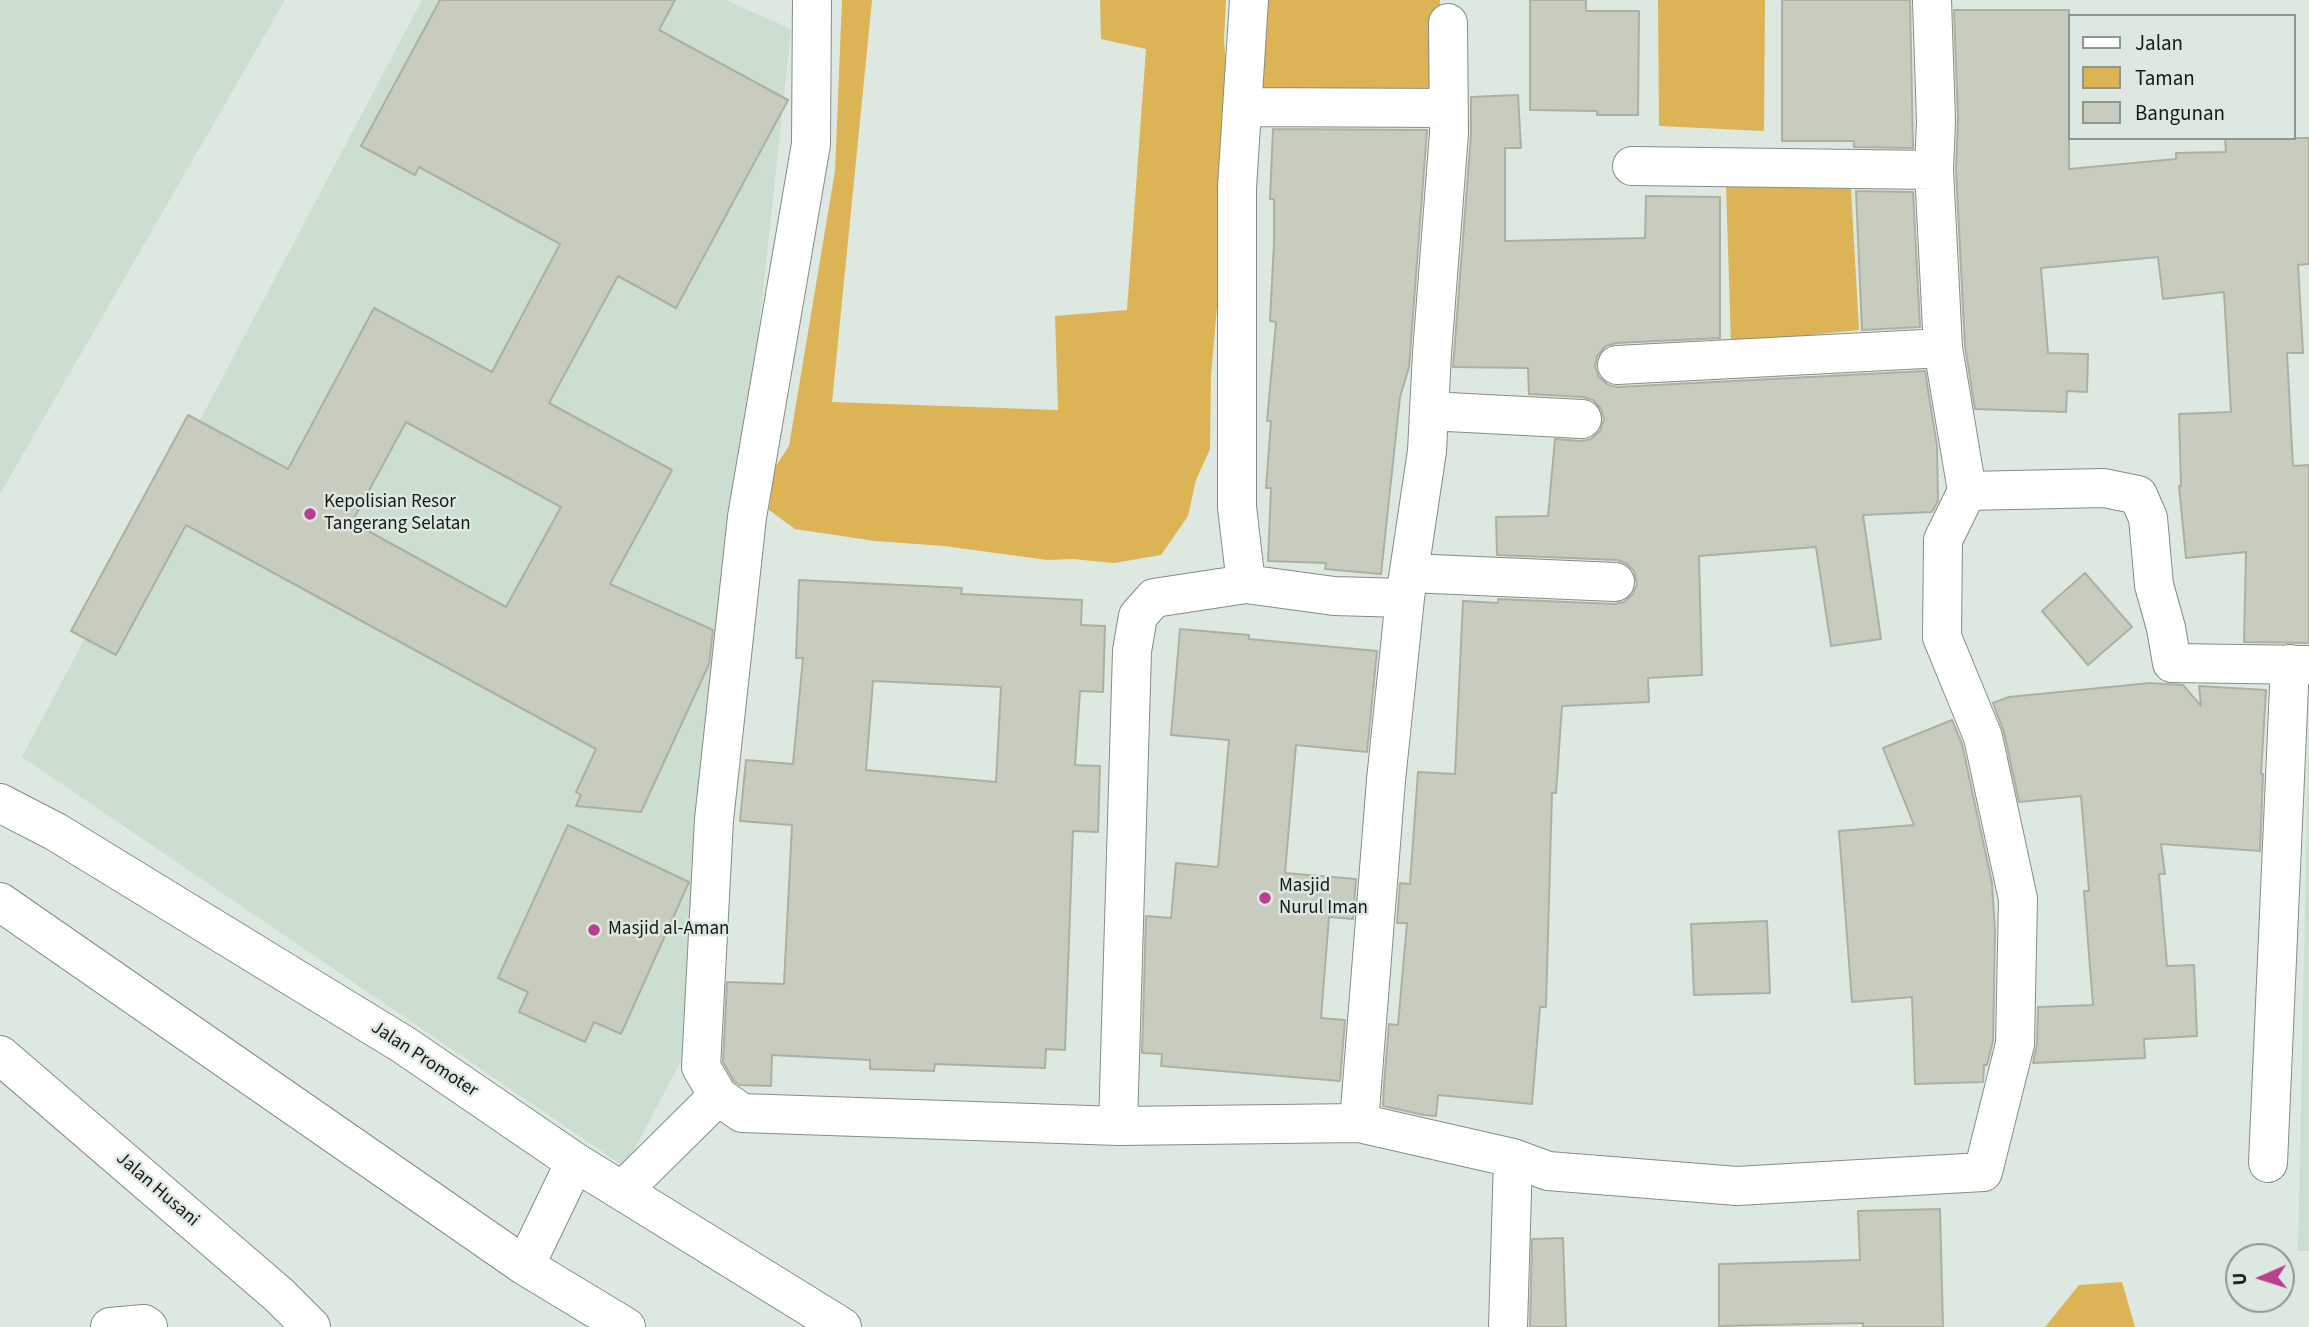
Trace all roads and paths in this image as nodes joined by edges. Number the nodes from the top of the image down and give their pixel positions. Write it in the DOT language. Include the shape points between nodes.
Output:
graph roads {
  1 [pos="812,0"];
  2 [pos="1249,0"];
  3 [pos="1932,0"];
  4 [pos="1448,23"];
  5 [pos="1242,107"];
  6 [pos="1449,108"];
  7 [pos="1632,166"];
  8 [pos="1934,170"];
  9 [pos="1943,348"];
  10 [pos="1617,365"];
  11 [pos="1429,411"];
  12 [pos="1581,419"];
  13 [pos="1967,491"];
  14 [pos="1615,582"];
  15 [pos="1246,584"];
  16 [pos="1407,586"];
  17 [pos="2300,665"];
  18 [pos="0,803"];
  19 [pos="0,902"];
  20 [pos="0,1055"];
  21 [pos="718,1096"];
  22 [pos="1359,1123"];
  23 [pos="1118,1126"];
  24 [pos="1513,1158"];
  25 [pos="575,1162"];
  26 [pos="2268,1163"];
  27 [pos="622,1191"];
  28 [pos="526,1266"];
  29 [pos="110,1327"];
  30 [pos="148,1327"];
  31 [pos="311,1327"];
  32 [pos="626,1327"];
  33 [pos="842,1327"];
  34 [pos="1508,1327"];
  1 -- 21 [label="street" via="811,144 747,517 714,820 701,1067"];
  2 -- 5 [label="street"];
  3 -- 8 [label="street"];
  4 -- 6 [label="street"];
  5 -- 6 [label="street"];
  5 -- 15 [label="street" via="1237,188 1237,507"];
  6 -- 11 [label="street"];
  7 -- 8 [label="street"];
  8 -- 9 [label="street"];
  9 -- 10 [label="street"];
  9 -- 13 [label="street"];
  11 -- 12 [label="street"];
  11 -- 16 [label="street"];
  13 -- 17 [label="street" via="2104,488 2138,495 2148,518 2154,585 2172,663"];
  13 -- 24 [label="street" via="1943,540 1942,637 1983,737 2018,898 2015,1044 1983,1172 1737,1186 1549,1171"];
  14 -- 16 [label="street"];
  15 -- 16 [label="street" via="1334,596"];
  15 -- 23 [label="street" via="1154,598 1139,616 1132,651"];
  16 -- 22 [label="street" via="1386,780"];
  17 -- 26 [label="street"];
  18 -- 25 [label="street, Jalan Promoter" via="56,832 404,1045"];
  19 -- 28 [label="street"];
  20 -- 31 [label="street, Jalan Husani"];
  21 -- 23 [label="street" via="742,1113"];
  21 -- 27 [label="street"];
  22 -- 23 [label="street"];
  22 -- 24 [label="street"];
  24 -- 34 [label="street"];
  25 -- 27 [label="street, Jalan Promoter"];
  25 -- 28 [label="street"];
  27 -- 33 [label="street, Jalan Promoter"];
  28 -- 32 [label="street"];
  29 -- 30 [label="street"];
}
